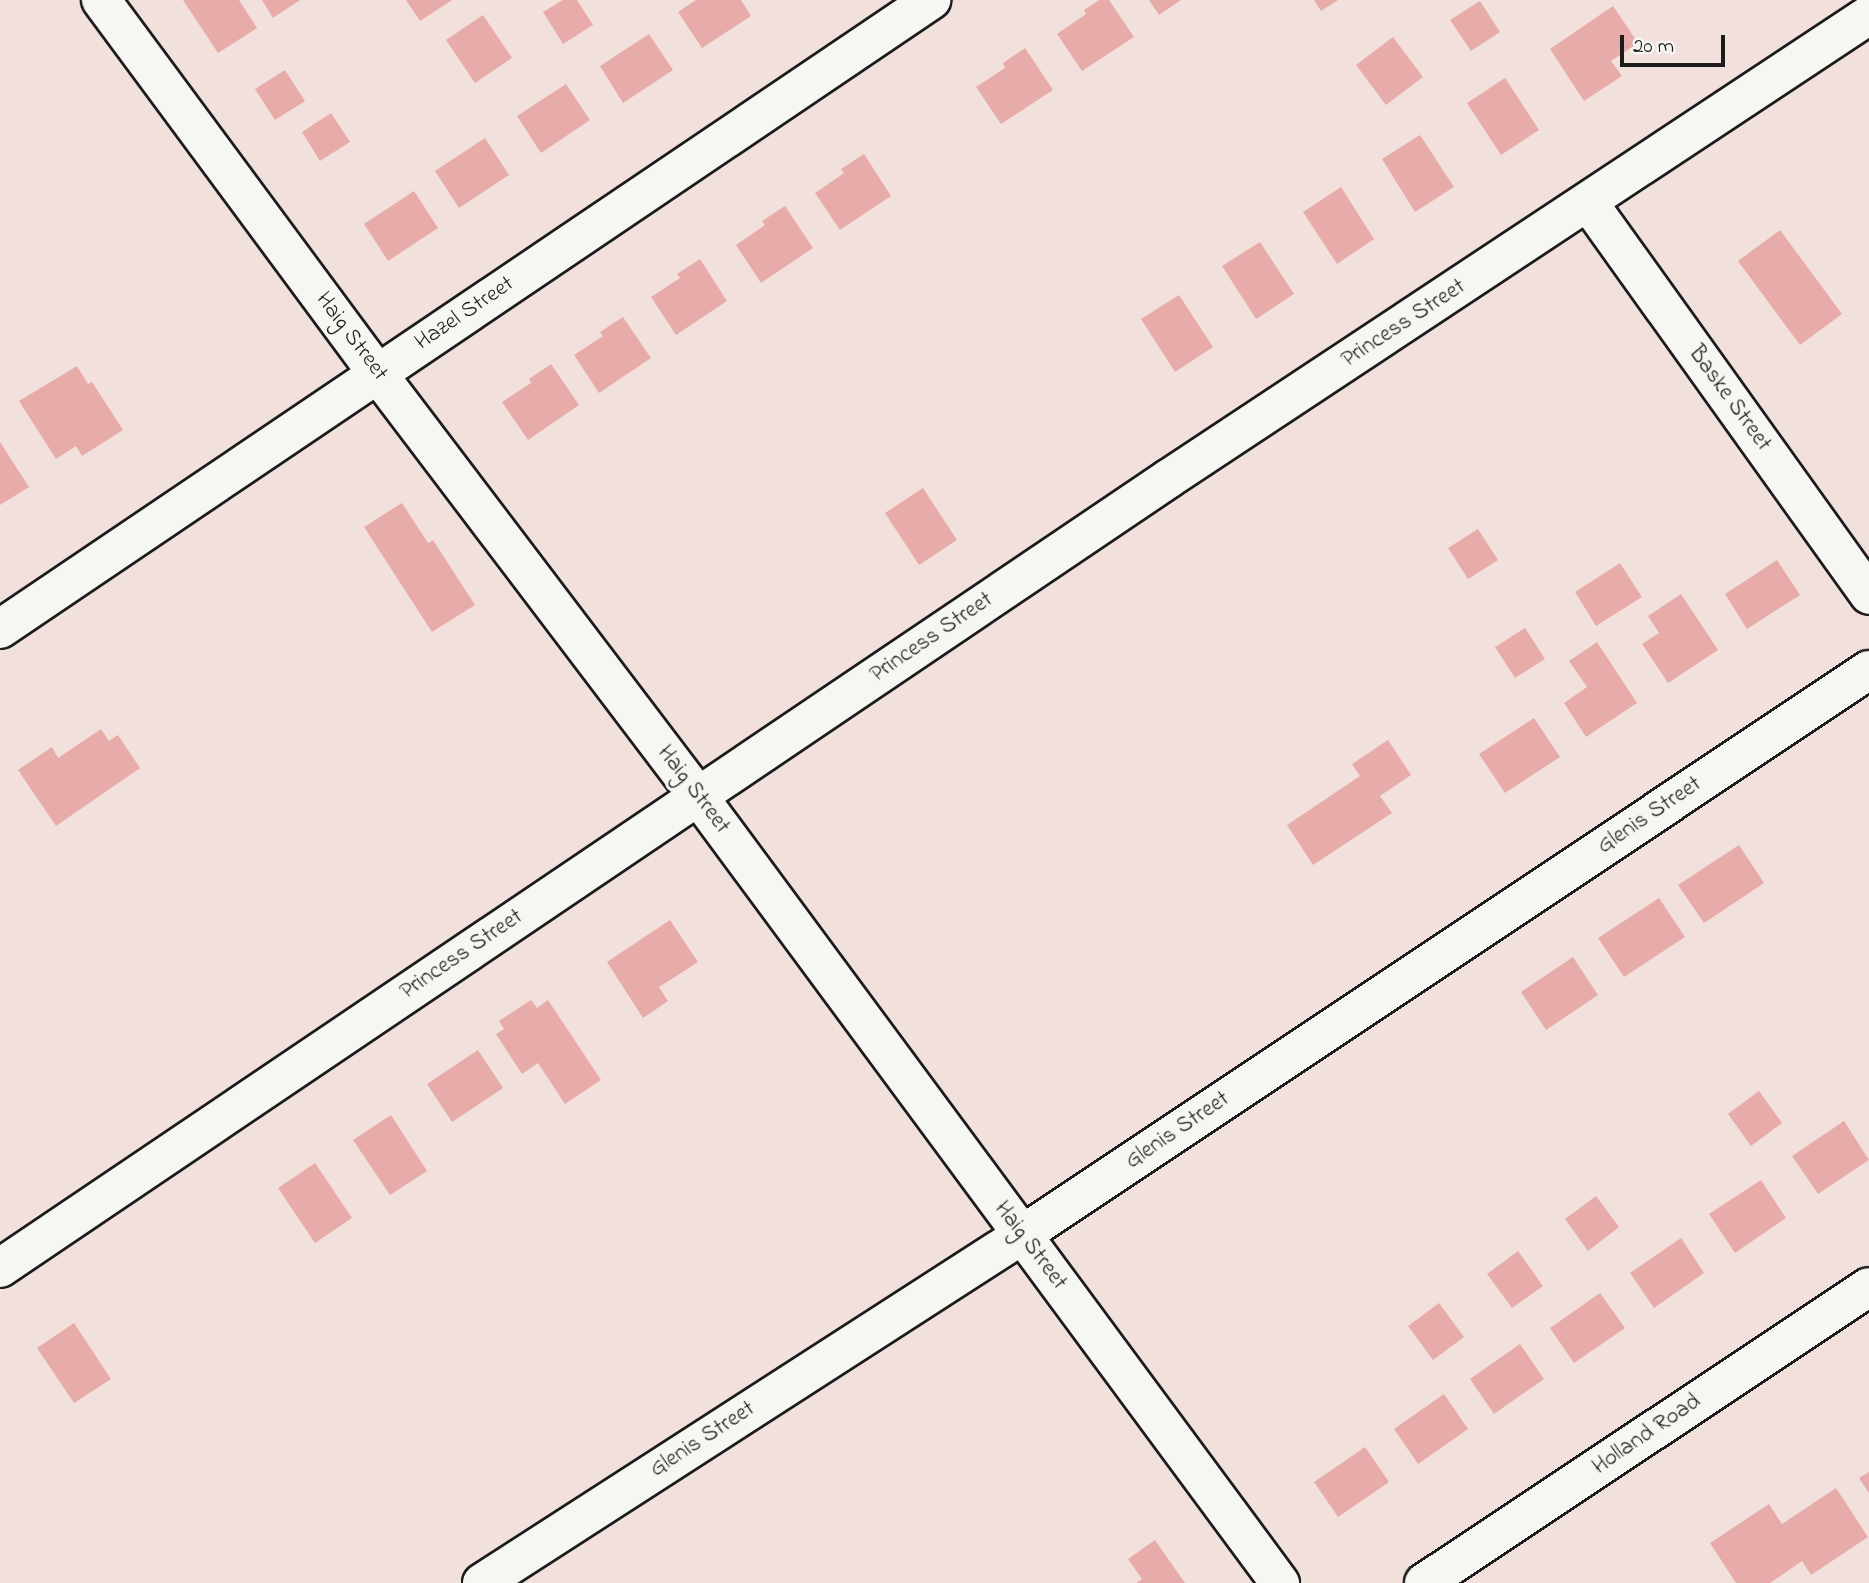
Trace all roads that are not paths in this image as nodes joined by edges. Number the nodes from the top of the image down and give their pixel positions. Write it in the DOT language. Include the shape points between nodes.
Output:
graph roads {
  1 [pos="101,0"];
  2 [pos="931,0"];
  3 [pos="1869,15"];
  4 [pos="1588,202"];
  5 [pos="377,373"];
  6 [pos="1869,595"];
  7 [pos="0,629"];
  8 [pos="1869,670"];
  9 [pos="698,796"];
  10 [pos="1022,1235"];
  11 [pos="0,1268"];
  12 [pos="1869,1287"];
  13 [pos="482,1583"];
  14 [pos="1280,1583"];
  15 [pos="1424,1583"];
  1 -- 5 [label="street, Haig Street"];
  2 -- 5 [label="street, Hazel Street"];
  3 -- 4 [label="street, Princess Street"];
  4 -- 6 [label="street, Baske Street"];
  4 -- 9 [label="street, Princess Street"];
  5 -- 7 [label="street, Hazel Street"];
  5 -- 9 [label="street, Haig Street"];
  8 -- 10 [label="street, Glenis Street"];
  9 -- 10 [label="street, Haig Street"];
  9 -- 11 [label="street, Princess Street"];
  10 -- 13 [label="street, Glenis Street"];
  10 -- 14 [label="street, Haig Street"];
  12 -- 15 [label="street, Holland Road"];
}
